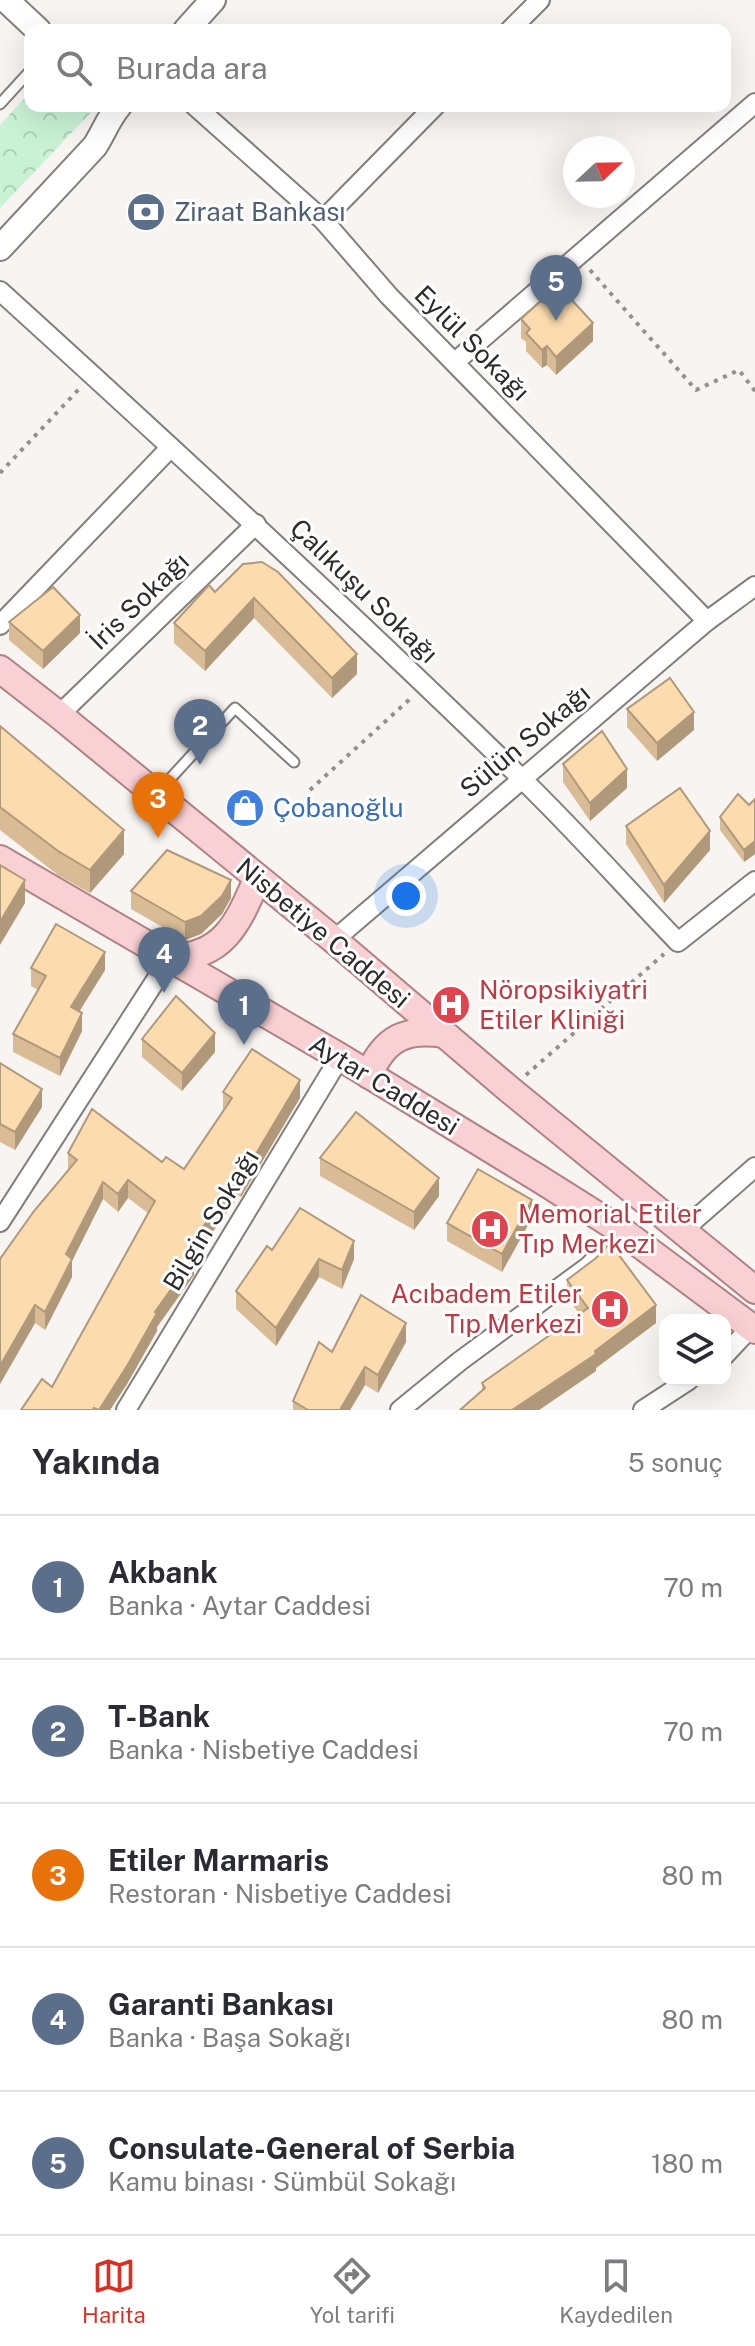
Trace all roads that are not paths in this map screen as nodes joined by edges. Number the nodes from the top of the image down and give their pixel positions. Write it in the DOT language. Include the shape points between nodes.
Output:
graph roads {
  1 [pos="6,0"];
  2 [pos="213,0"];
  3 [pos="540,0"];
  4 [pos="32,24"];
  5 [pos="191,24"];
  6 [pos="516,24"];
  7 [pos="24,78"];
  8 [pos="0,83"];
  9 [pos="10,93"];
  10 [pos="755,103"];
  11 [pos="0,104"];
  12 [pos="107,112"];
  13 [pos="108,112"];
  14 [pos="202,112"];
  15 [pos="429,112"];
  16 [pos="323,220"];
  17 [pos="0,225"];
  18 [pos="0,248"];
  19 [pos="0,291"];
  20 [pos="455,362"];
  21 [pos="170,448"];
  22 [pos="256,524"];
  23 [pos="755,586"];
  24 [pos="707,621"];
  25 [pos="0,625"];
  26 [pos="0,669"];
  27 [pos="59,715"];
  28 [pos="294,762"];
  29 [pos="521,778"];
  30 [pos="156,794"];
  31 [pos="0,859"];
  32 [pos="257,879"];
  33 [pos="755,881"];
  34 [pos="334,940"];
  35 [pos="170,958"];
  36 [pos="444,1034"];
  37 [pos="340,1057"];
  38 [pos="369,1075"];
  39 [pos="755,1167"];
  40 [pos="0,1222"];
  41 [pos="683,1230"];
  42 [pos="622,1231"];
  43 [pos="755,1290"];
  44 [pos="753,1329"];
  45 [pos="731,1349"];
  46 [pos="680,1386"];
  47 [pos="126,1410"];
  48 [pos="400,1410"];
  49 [pos="643,1410"];
  1 -- 4 [label="street"];
  2 -- 5 [label="street"];
  3 -- 6 [label="street"];
  7 -- 9 [label="lane"];
  8 -- 9 [label="lane"];
  9 -- 11 [label="lane"];
  10 -- 20 [label="street"];
  12 -- 17 [label="street"];
  13 -- 18 [label="street" via="105,131 95,146"];
  14 -- 16 [label="street, Eylül Sokağı"];
  15 -- 16 [label="street"];
  16 -- 20 [label="street, Eylül Sokağı"];
  19 -- 21 [label="street, Çalıkuşu Sokağı"];
  20 -- 24 [label="street, Eylül Sokağı"];
  21 -- 22 [label="street, Çalıkuşu Sokağı"];
  21 -- 25 [label="street"];
  22 -- 27 [label="street, İris Sokağı"];
  22 -- 29 [label="street, Çalıkuşu Sokağı"];
  23 -- 24 [label="street, Sülün Sokağı"];
  24 -- 29 [label="street, Sülün Sokağı"];
  26 -- 27 [label="main road, Nisbetiye Caddesi"];
  27 -- 30 [label="main road, Nisbetiye Caddesi"];
  28 -- 30 [label="lane" via="235,708"];
  29 -- 33 [label="street, Çalıkuşu Sokağı" via="678,942"];
  29 -- 34 [label="street, Sülün Sokağı"];
  30 -- 32 [label="main road, Nisbetiye Caddesi"];
  31 -- 35 [label="main road, Aytar Caddesi"];
  32 -- 34 [label="main road, Nisbetiye Caddesi"];
  32 -- 35 [label="main road" via="223,939 193,957"];
  34 -- 36 [label="main road, Nisbetiye Caddesi"];
  35 -- 37 [label="main road, Aytar Caddesi"];
  35 -- 40 [label="street"];
  36 -- 38 [label="main road" via="421,1030 398,1038 379,1055"];
  36 -- 41 [label="main road, Nisbetiye Caddesi"];
  37 -- 38 [label="main road, Aytar Caddesi"];
  37 -- 47 [label="street, Bilgin Sokağı"];
  38 -- 42 [label="main road, Aytar Caddesi"];
  39 -- 41 [label="street"];
  41 -- 43 [label="main road, Nisbetiye Caddesi"];
  42 -- 44 [label="main road, Aytar Caddesi"];
  42 -- 48 [label="street" via="589,1266"];
  44 -- 45 [label="street"];
  46 -- 49 [label="street"];
}
